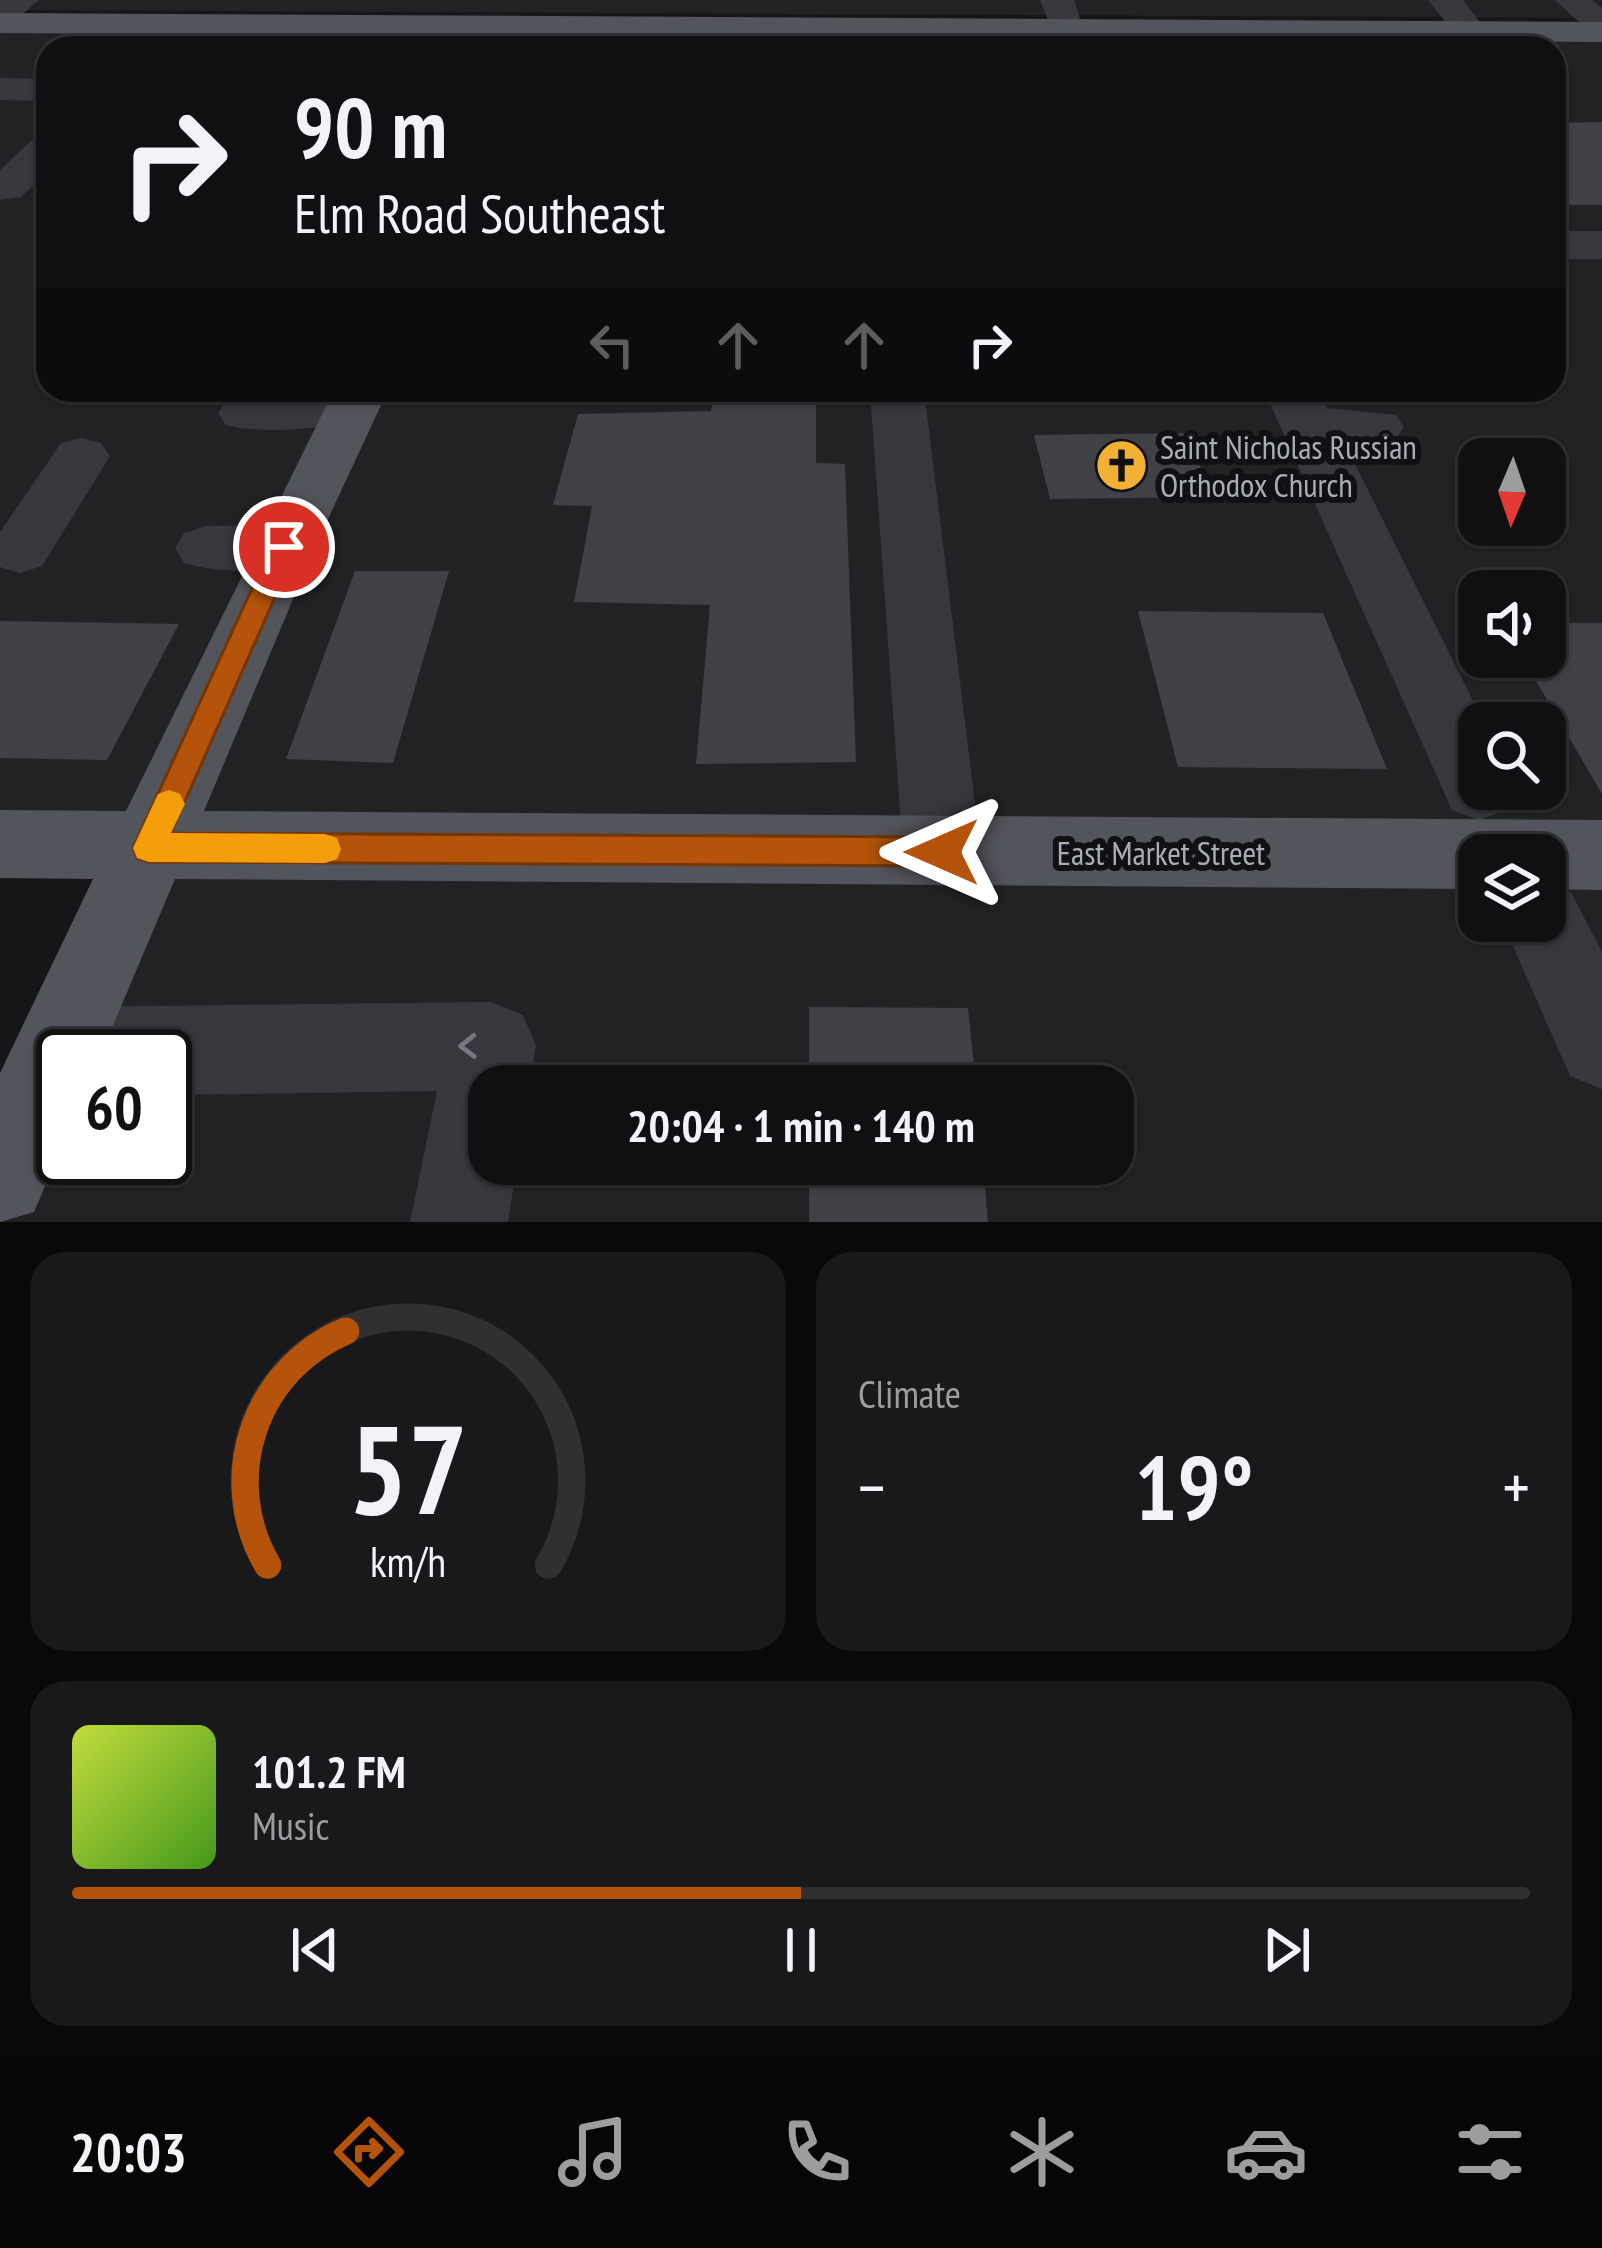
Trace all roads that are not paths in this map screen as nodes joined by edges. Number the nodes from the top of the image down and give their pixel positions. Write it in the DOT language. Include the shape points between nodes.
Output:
graph roads {
  1 [pos="22,0"];
  2 [pos="1444,0"];
  3 [pos="1571,0"];
  4 [pos="1061,14"];
  5 [pos="0,20"];
  6 [pos="1602,29"];
  7 [pos="156,36"];
  8 [pos="817,36"];
  9 [pos="1116,36"];
  10 [pos="1471,36"];
  11 [pos="1488,36"];
  12 [pos="0,89"];
  13 [pos="36,90"];
  14 [pos="36,159"];
  15 [pos="6,188"];
  16 [pos="321,402"];
  17 [pos="356,402"];
  18 [pos="898,402"];
  19 [pos="1299,408"];
  20 [pos="246,412"];
  21 [pos="1376,427"];
  22 [pos="80,457"];
  23 [pos="284,547"];
  24 [pos="206,548"];
  25 [pos="20,551"];
  26 [pos="1458,745"];
  27 [pos="0,844"];
  28 [pos="149,848"];
  29 [pos="942,852"];
  30 [pos="1458,855"];
  31 [pos="1566,855"];
  32 [pos="1602,855"];
  33 [pos="1553,942"];
  34 [pos="67,1029"];
  35 [pos="1602,1045"];
  36 [pos="192,1050"];
  37 [pos="36,1098"];
  38 [pos="0,1178"];
  39 [pos="459,1222"];
  1 -- 5 [label="street"];
  2 -- 10 [label="street"];
  3 -- 6 [label="street"];
  4 -- 8 [label="main road"];
  4 -- 9 [label="main road"];
  5 -- 7 [label="main road"];
  6 -- 11 [label="main road"];
  12 -- 13 [label="street"];
  14 -- 15 [label="street"];
  16 -- 20 [label="street"];
  17 -- 23 [label="main road"];
  18 -- 29 [label="street"];
  19 -- 21 [label="street"];
  19 -- 26 [label="street"];
  22 -- 25 [label="street"];
  23 -- 24 [label="street"];
  23 -- 28 [label="main road"];
  27 -- 28 [label="main road, East Market Street"];
  28 -- 29 [label="main road, East Market Street"];
  28 -- 34 [label="main road"];
  29 -- 30 [label="main road, East Market Street"];
  31 -- 32 [label="main road, East Market Street"];
  33 -- 35 [label="street"];
  39 -- 36 [label="street, one-way" via="490,1046"];
  37 -- 38 [label="main road"];
}
